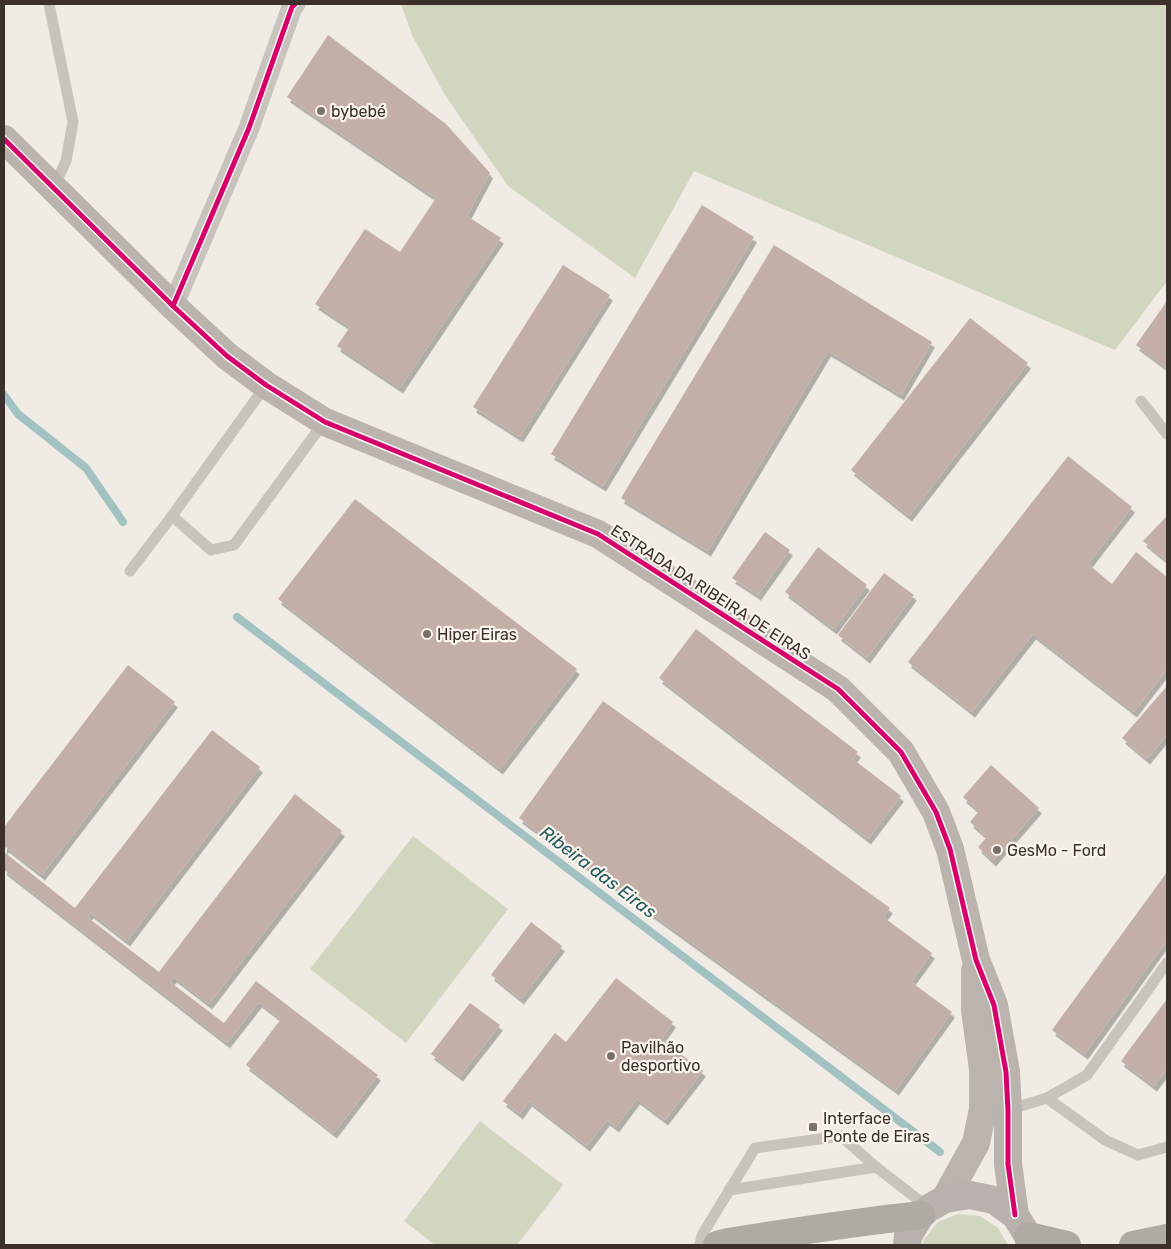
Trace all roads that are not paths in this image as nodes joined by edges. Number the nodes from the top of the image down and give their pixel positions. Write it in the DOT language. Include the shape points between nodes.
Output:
graph roads {
  1 [pos="49,4"];
  2 [pos="295,4"];
  3 [pos="4,139"];
  4 [pos="54,189"];
  5 [pos="173,306"];
  6 [pos="266,385"];
  7 [pos="1141,401"];
  8 [pos="325,422"];
  9 [pos="1167,434"];
  10 [pos="172,516"];
  11 [pos="130,571"];
  12 [pos="976,960"];
  13 [pos="1167,963"];
  14 [pos="1047,1098"];
  15 [pos="1008,1110"];
  16 [pos="1167,1147"];
  17 [pos="876,1167"];
  18 [pos="729,1190"];
  19 [pos="932,1207"];
  20 [pos="1024,1232"];
  21 [pos="1167,1238"];
  22 [pos="700,1245"];
  23 [pos="717,1245"];
  24 [pos="907,1245"];
  25 [pos="1067,1245"];
  26 [pos="1133,1245"];
  1 -- 4 [label="lane" via="73,122 66,161"];
  2 -- 5 [label="street" via="248,128"];
  3 -- 4 [label="street, ESTRADA DA RIBEIRA DE EIRAS"];
  4 -- 5 [label="street, ESTRADA DA RIBEIRA DE EIRAS"];
  5 -- 6 [label="street, ESTRADA DA RIBEIRA DE EIRAS" via="227,356"];
  6 -- 8 [label="street, ESTRADA DA RIBEIRA DE EIRAS"];
  6 -- 10 [label="lane"];
  7 -- 9 [label="lane"];
  8 -- 10 [label="lane" via="234,545 211,550"];
  8 -- 12 [label="street, ESTRADA DA RIBEIRA DE EIRAS" via="598,534 838,689 901,752 936,812 950,849"];
  10 -- 11 [label="lane"];
  12 -- 15 [label="street, ESTRADA DA RIBEIRA DE EIRAS" via="994,1005 1006,1072"];
  12 -- 19 [label="street, ESTRADA DA RIBEIRA DE EIRAS" via="974,1010 983,1069 983,1109 976,1142"];
  13 -- 14 [label="lane" via="1087,1075"];
  14 -- 15 [label="lane"];
  14 -- 16 [label="lane" via="1105,1140 1138,1156"];
  15 -- 20 [label="street, ESTRADA DA RIBEIRA DE EIRAS" via="1008,1164"];
  17 -- 18 [label="lane"];
  17 -- 18 [label="lane" via="841,1136 755,1148"];
  17 -- 19 [label="lane"];
  18 -- 22 [label="lane" via="702,1235"];
  19 -- 20 [label="main road" via="970,1194 994,1200"];
  19 -- 23 [label="highway" via="811,1234"];
  19 -- 24 [label="main road" via="908,1236"];
  20 -- 25 [label="highway"];
  21 -- 26 [label="highway"];
}
